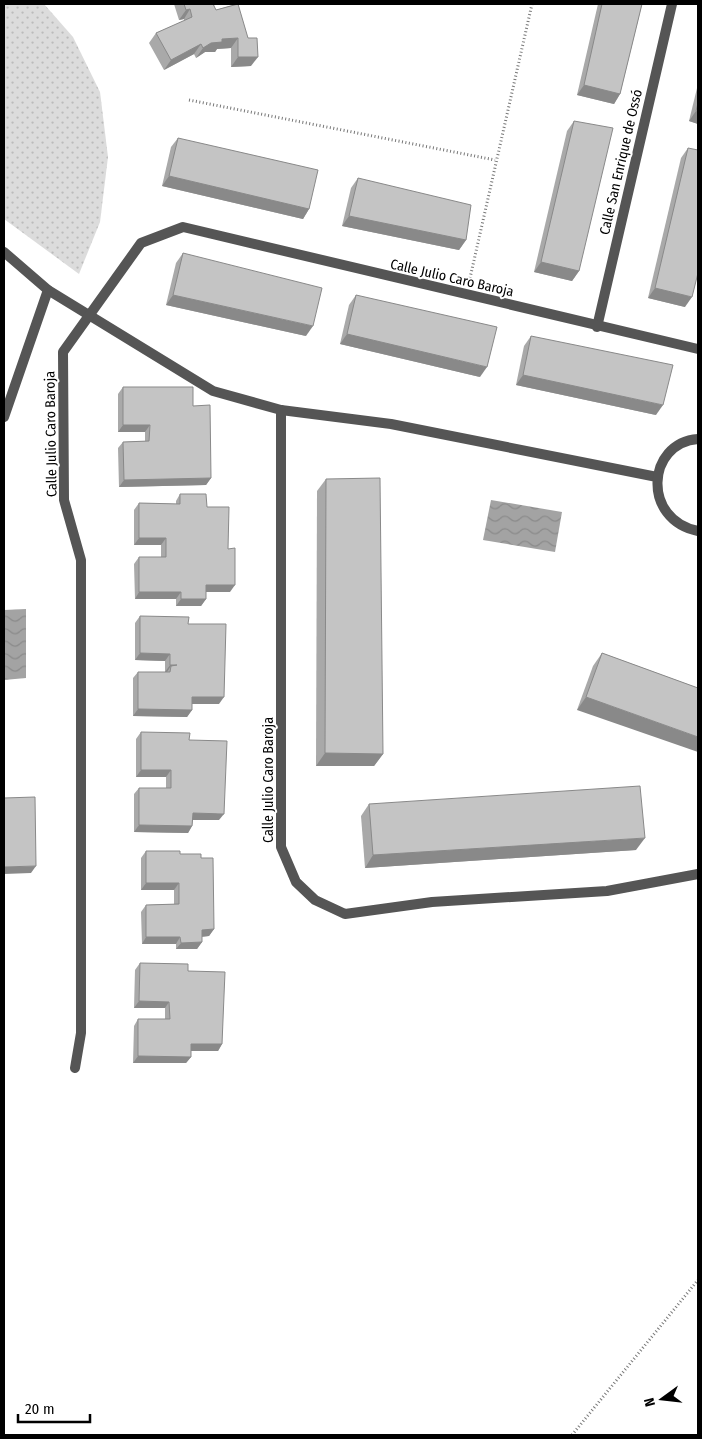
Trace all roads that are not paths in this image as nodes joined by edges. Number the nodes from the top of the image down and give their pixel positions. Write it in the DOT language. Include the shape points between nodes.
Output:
graph roads {
  1 [pos="672,4"];
  2 [pos="4,252"];
  3 [pos="48,290"];
  4 [pos="89,314"];
  5 [pos="597,327"];
  6 [pos="698,349"];
  7 [pos="281,410"];
  8 [pos="4,417"];
  9 [pos="698,439"];
  10 [pos="657,477"];
  11 [pos="698,531"];
  12 [pos="698,874"];
  13 [pos="75,1068"];
  1 -- 5 [label="street, Calle San Enrique de Ossó"];
  2 -- 3 [label="street"];
  3 -- 4 [label="street"];
  3 -- 8 [label="street"];
  4 -- 5 [label="street, Calle Julio Caro Baroja" via="141,244 183,227"];
  4 -- 7 [label="street" via="213,391"];
  4 -- 13 [label="street, Calle Julio Caro Baroja" via="64,352 64,500 81,560 81,1034"];
  5 -- 6 [label="street, Calle Julio Caro Baroja"];
  7 -- 10 [label="street" via="391,424"];
  7 -- 12 [label="street, Calle Julio Caro Baroja" via="281,847 296,882 315,900 345,914 432,902 608,891"];
  9 -- 10 [label="street" via="678,446 664,459"];
  10 -- 11 [label="street" via="658,498 668,516 684,528"];
}
